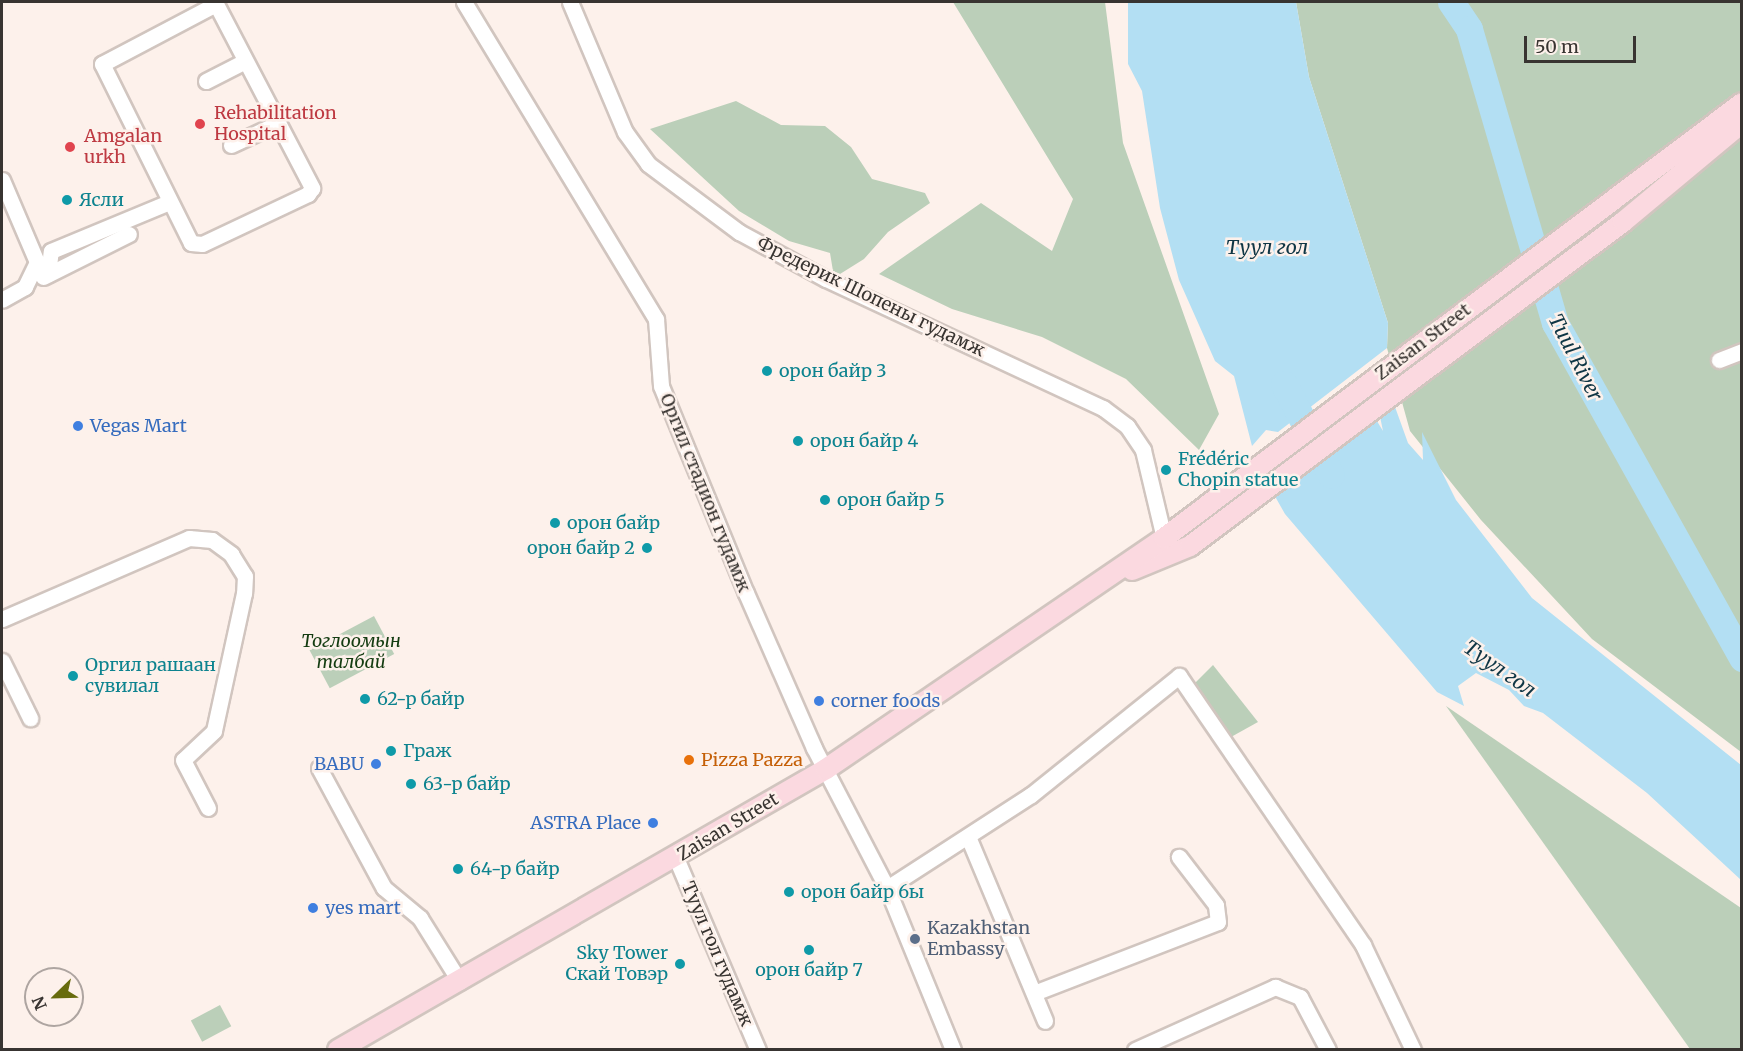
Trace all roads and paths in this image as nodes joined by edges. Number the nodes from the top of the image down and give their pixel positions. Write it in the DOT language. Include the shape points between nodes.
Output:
graph roads {
  1 [pos="464,2"];
  2 [pos="570,2"];
  3 [pos="245,61"];
  4 [pos="206,81"];
  5 [pos="1742,103"];
  6 [pos="278,123"];
  7 [pos="1742,123"];
  8 [pos="231,145"];
  9 [pos="2,180"];
  10 [pos="167,203"];
  11 [pos="129,234"];
  12 [pos="48,274"];
  13 [pos="25,287"];
  14 [pos="2,300"];
  15 [pos="1742,351"];
  16 [pos="1719,360"];
  17 [pos="1164,538"];
  18 [pos="1104,581"];
  19 [pos="2,619"];
  20 [pos="2,661"];
  21 [pos="30,718"];
  22 [pos="319,768"];
  23 [pos="826,769"];
  24 [pos="208,808"];
  25 [pos="969,838"];
  26 [pos="1179,857"];
  27 [pos="676,858"];
  28 [pos="886,888"];
  29 [pos="460,982"];
  30 [pos="1034,993"];
  31 [pos="1045,1021"];
  32 [pos="338,1050"];
  33 [pos="758,1050"];
  34 [pos="953,1050"];
  35 [pos="1135,1050"];
  36 [pos="1328,1050"];
  37 [pos="1413,1050"];
  1 -- 23 [label="street, Оргил стадион гудамж" via="656,319 661,386 746,593"];
  2 -- 17 [label="street, Фредерик Шопены гудамж" via="625,132 648,164 739,232 807,269 1103,408 1127,426 1143,450"];
  3 -- 4 [label="street"];
  3 -- 6 [label="street"];
  3 -- 10 [label="street" via="216,4 102,64"];
  5 -- 17 [label="main road, Zaisan Street"];
  6 -- 8 [label="street"];
  6 -- 10 [label="street" via="309,180 308,194 202,244 184,237"];
  7 -- 18 [label="main road, Zaisan Street" via="1623,222 1190,546"];
  9 -- 13 [label="street" via="35,252 36,270"];
  10 -- 12 [label="street" via="51,251"];
  11 -- 12 [label="street"];
  12 -- 13 [label="street"];
  13 -- 14 [label="street"];
  15 -- 16 [label="street"];
  17 -- 18 [label="main road, Zaisan Street"];
  18 -- 23 [label="main road, Zaisan Street"];
  19 -- 24 [label="street" via="189,538 212,540 231,554 245,576 244,594 214,731 183,760"];
  20 -- 21 [label="street"];
  22 -- 29 [label="street" via="384,888 420,918"];
  23 -- 27 [label="main road, Zaisan Street"];
  23 -- 28 [label="street, Оргил стадион гудамж"];
  25 -- 28 [label="street"];
  25 -- 30 [label="street"];
  25 -- 37 [label="street" via="1179,676 1363,945"];
  26 -- 30 [label="street" via="1216,905 1218,922"];
  27 -- 29 [label="main road, Zaisan Street"];
  27 -- 33 [label="street, Туул гол гудамж"];
  28 -- 34 [label="street, Оргил стадион гудамж"];
  29 -- 32 [label="main road, Zaisan Street"];
  30 -- 31 [label="street"];
  35 -- 36 [label="street" via="1275,987 1300,997"];
}
